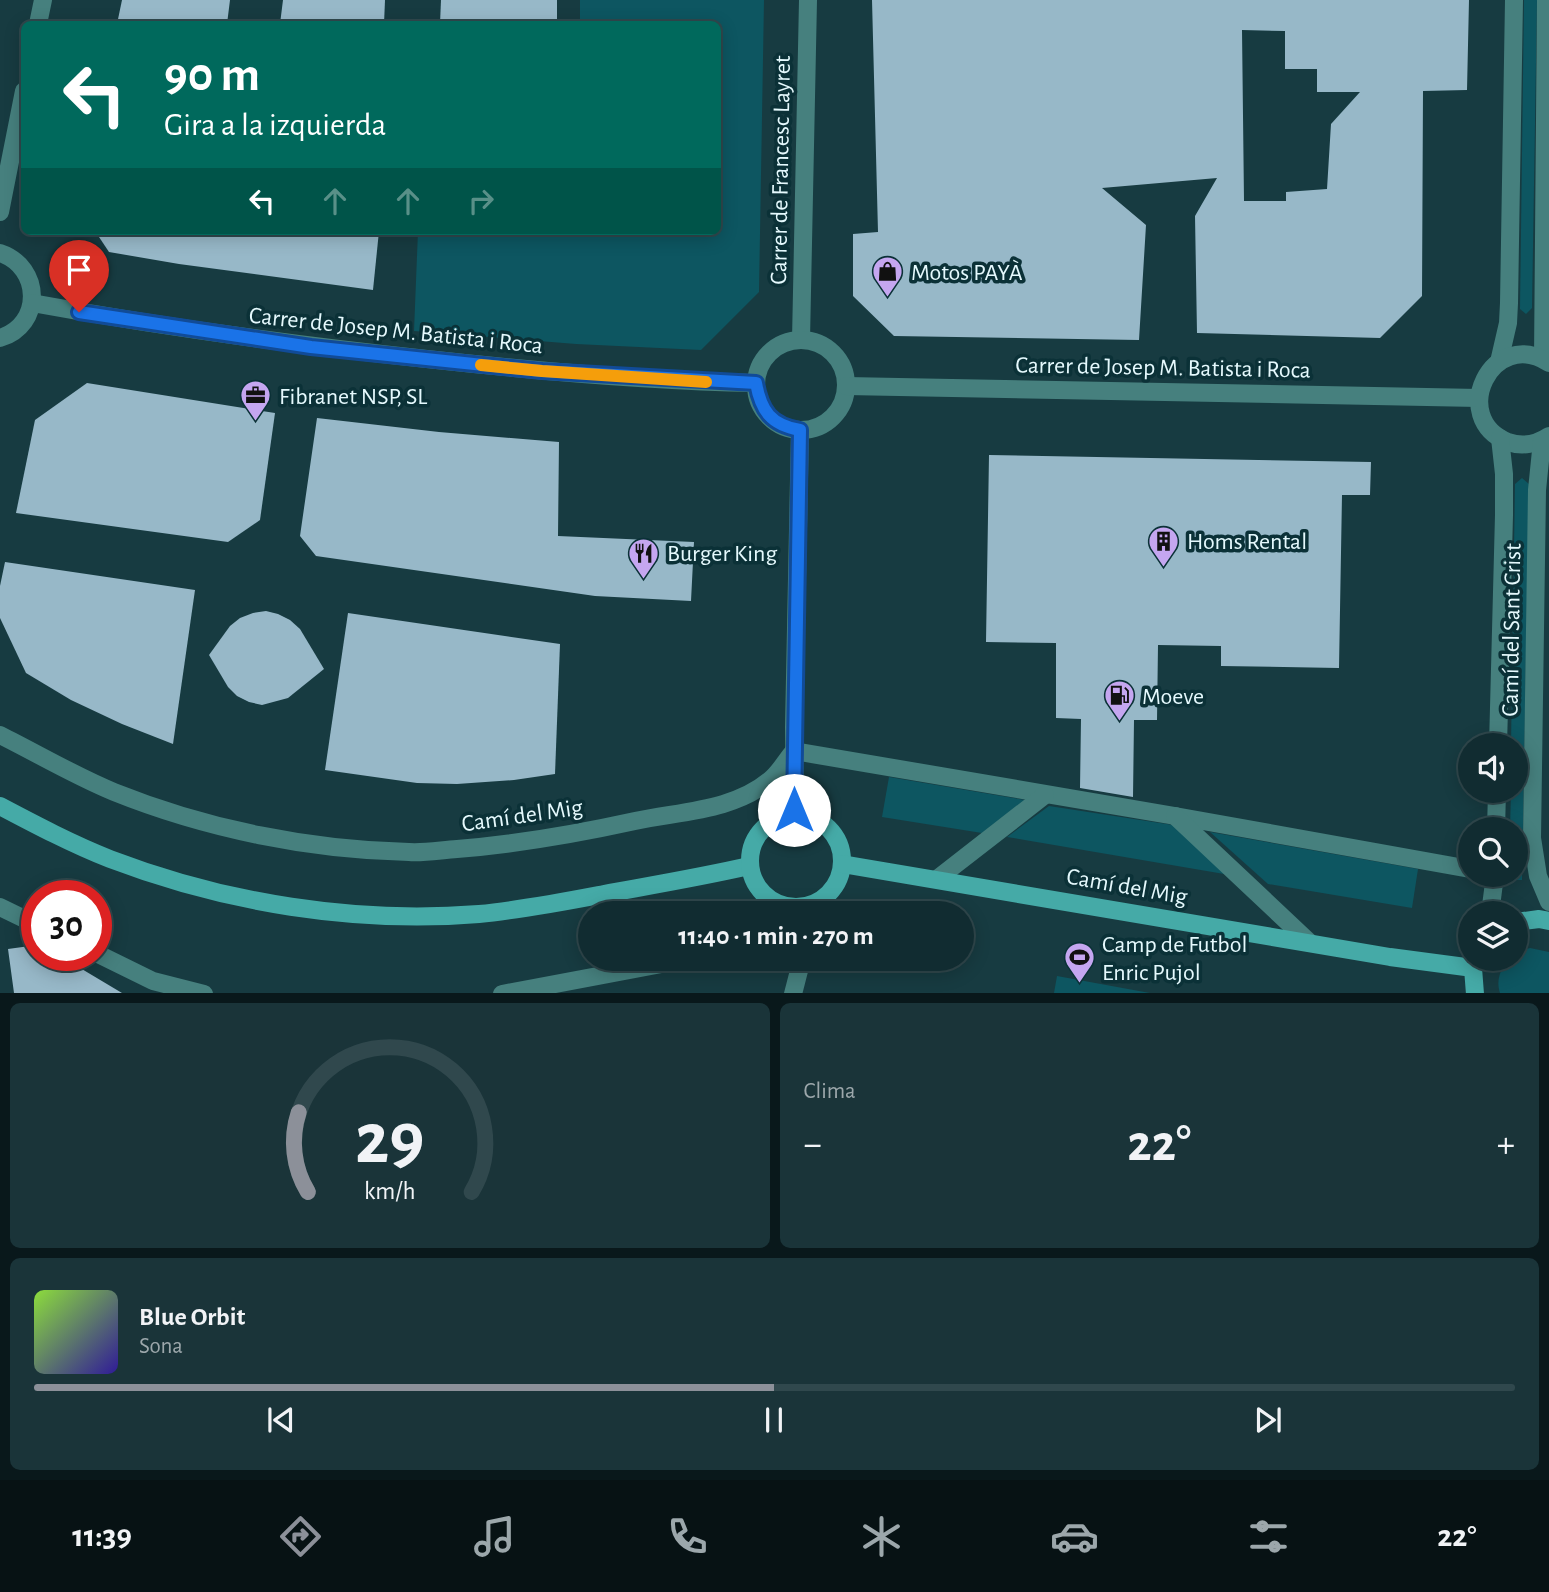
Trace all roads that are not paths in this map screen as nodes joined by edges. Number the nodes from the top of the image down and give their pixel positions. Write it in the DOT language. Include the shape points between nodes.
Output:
graph roads {
  1 [pos="43,0"];
  2 [pos="808,0"];
  3 [pos="1514,0"];
  4 [pos="1546,0"];
  5 [pos="39,21"];
  6 [pos="21,106"];
  7 [pos="0,212"];
  8 [pos="0,253"];
  9 [pos="32,303"];
  10 [pos="0,338"];
  11 [pos="801,340"];
  12 [pos="1546,361"];
  13 [pos="1499,362"];
  14 [pos="756,383"];
  15 [pos="846,386"];
  16 [pos="1479,398"];
  17 [pos="800,430"];
  18 [pos="1500,438"];
  19 [pos="1546,439"];
  20 [pos="1498,733"];
  21 [pos="0,736"];
  22 [pos="794,751"];
  23 [pos="1045,795"];
  24 [pos="0,806"];
  25 [pos="794,814"];
  26 [pos="1175,816"];
  27 [pos="842,864"];
  28 [pos="749,866"];
  29 [pos="1458,867"];
  30 [pos="937,879"];
  31 [pos="772,901"];
  32 [pos="819,901"];
  33 [pos="1549,902"];
  34 [pos="0,907"];
  35 [pos="21,917"];
  36 [pos="1528,920"];
  37 [pos="1549,921"];
  38 [pos="1309,942"];
  39 [pos="1458,962"];
  40 [pos="112,963"];
  41 [pos="622,971"];
  42 [pos="799,971"];
  43 [pos="1475,971"];
  44 [pos="154,988"];
  45 [pos="204,993"];
  46 [pos="502,993"];
  47 [pos="793,993"];
  48 [pos="1475,993"];
  1 -- 5 [label="street"];
  2 -- 11 [label="street, Carrer de Francesc Layret"];
  3 -- 13 [label="street" via="1509,303"];
  4 -- 12 [label="street"];
  6 -- 7 [label="street"];
  8 -- 9 [label="street" via="24,268 32,285"];
  9 -- 10 [label="street" via="17,329"];
  9 -- 14 [label="street, Carrer de Josep M. Batista i Roca" via="311,347 542,371"];
  11 -- 14 [label="street" via="770,352"];
  11 -- 15 [label="street" via="815,342 838,359"];
  12 -- 13 [label="street" via="1520,355"];
  13 -- 16 [label="street" via="1481,384"];
  14 -- 17 [label="street" via="768,415"];
  15 -- 16 [label="street, Carrer de Josep M. Batista i Roca"];
  15 -- 17 [label="street" via="832,417"];
  16 -- 18 [label="street" via="1484,421"];
  17 -- 22 [label="street"];
  18 -- 19 [label="street" via="1521,444"];
  18 -- 20 [label="street, Camí del Sant Crist" via="1504,515"];
  19 -- 33 [label="street, Camí del Sant Crist" via="1537,490 1532,838 1538,876"];
  21 -- 22 [label="street, Camí del Mig" via="113,791 160,808 277,838 338,848 412,852 564,836 712,807 749,794 772,778"];
  22 -- 23 [label="street"];
  22 -- 25 [label="street"];
  23 -- 26 [label="street"];
  23 -- 30 [label="street"];
  24 -- 28 [label="street" via="109,859 178,881 246,898 360,915 478,914"];
  25 -- 27 [label="street" via="829,829 841,851"];
  25 -- 28 [label="street" via="768,823 759,833"];
  26 -- 29 [label="street"];
  26 -- 38 [label="street"];
  27 -- 30 [label="street, Camí del Mig"];
  27 -- 32 [label="street" via="840,876"];
  28 -- 31 [label="street" via="756,885"];
  30 -- 38 [label="street, Camí del Mig"];
  34 -- 35 [label="street"];
  36 -- 37 [label="street"];
  38 -- 39 [label="street, Camí del Mig" via="1390,957"];
  40 -- 44 [label="street"];
  41 -- 46 [label="street"];
  42 -- 47 [label="street"];
  43 -- 48 [label="street"];
  44 -- 45 [label="street"];
}
